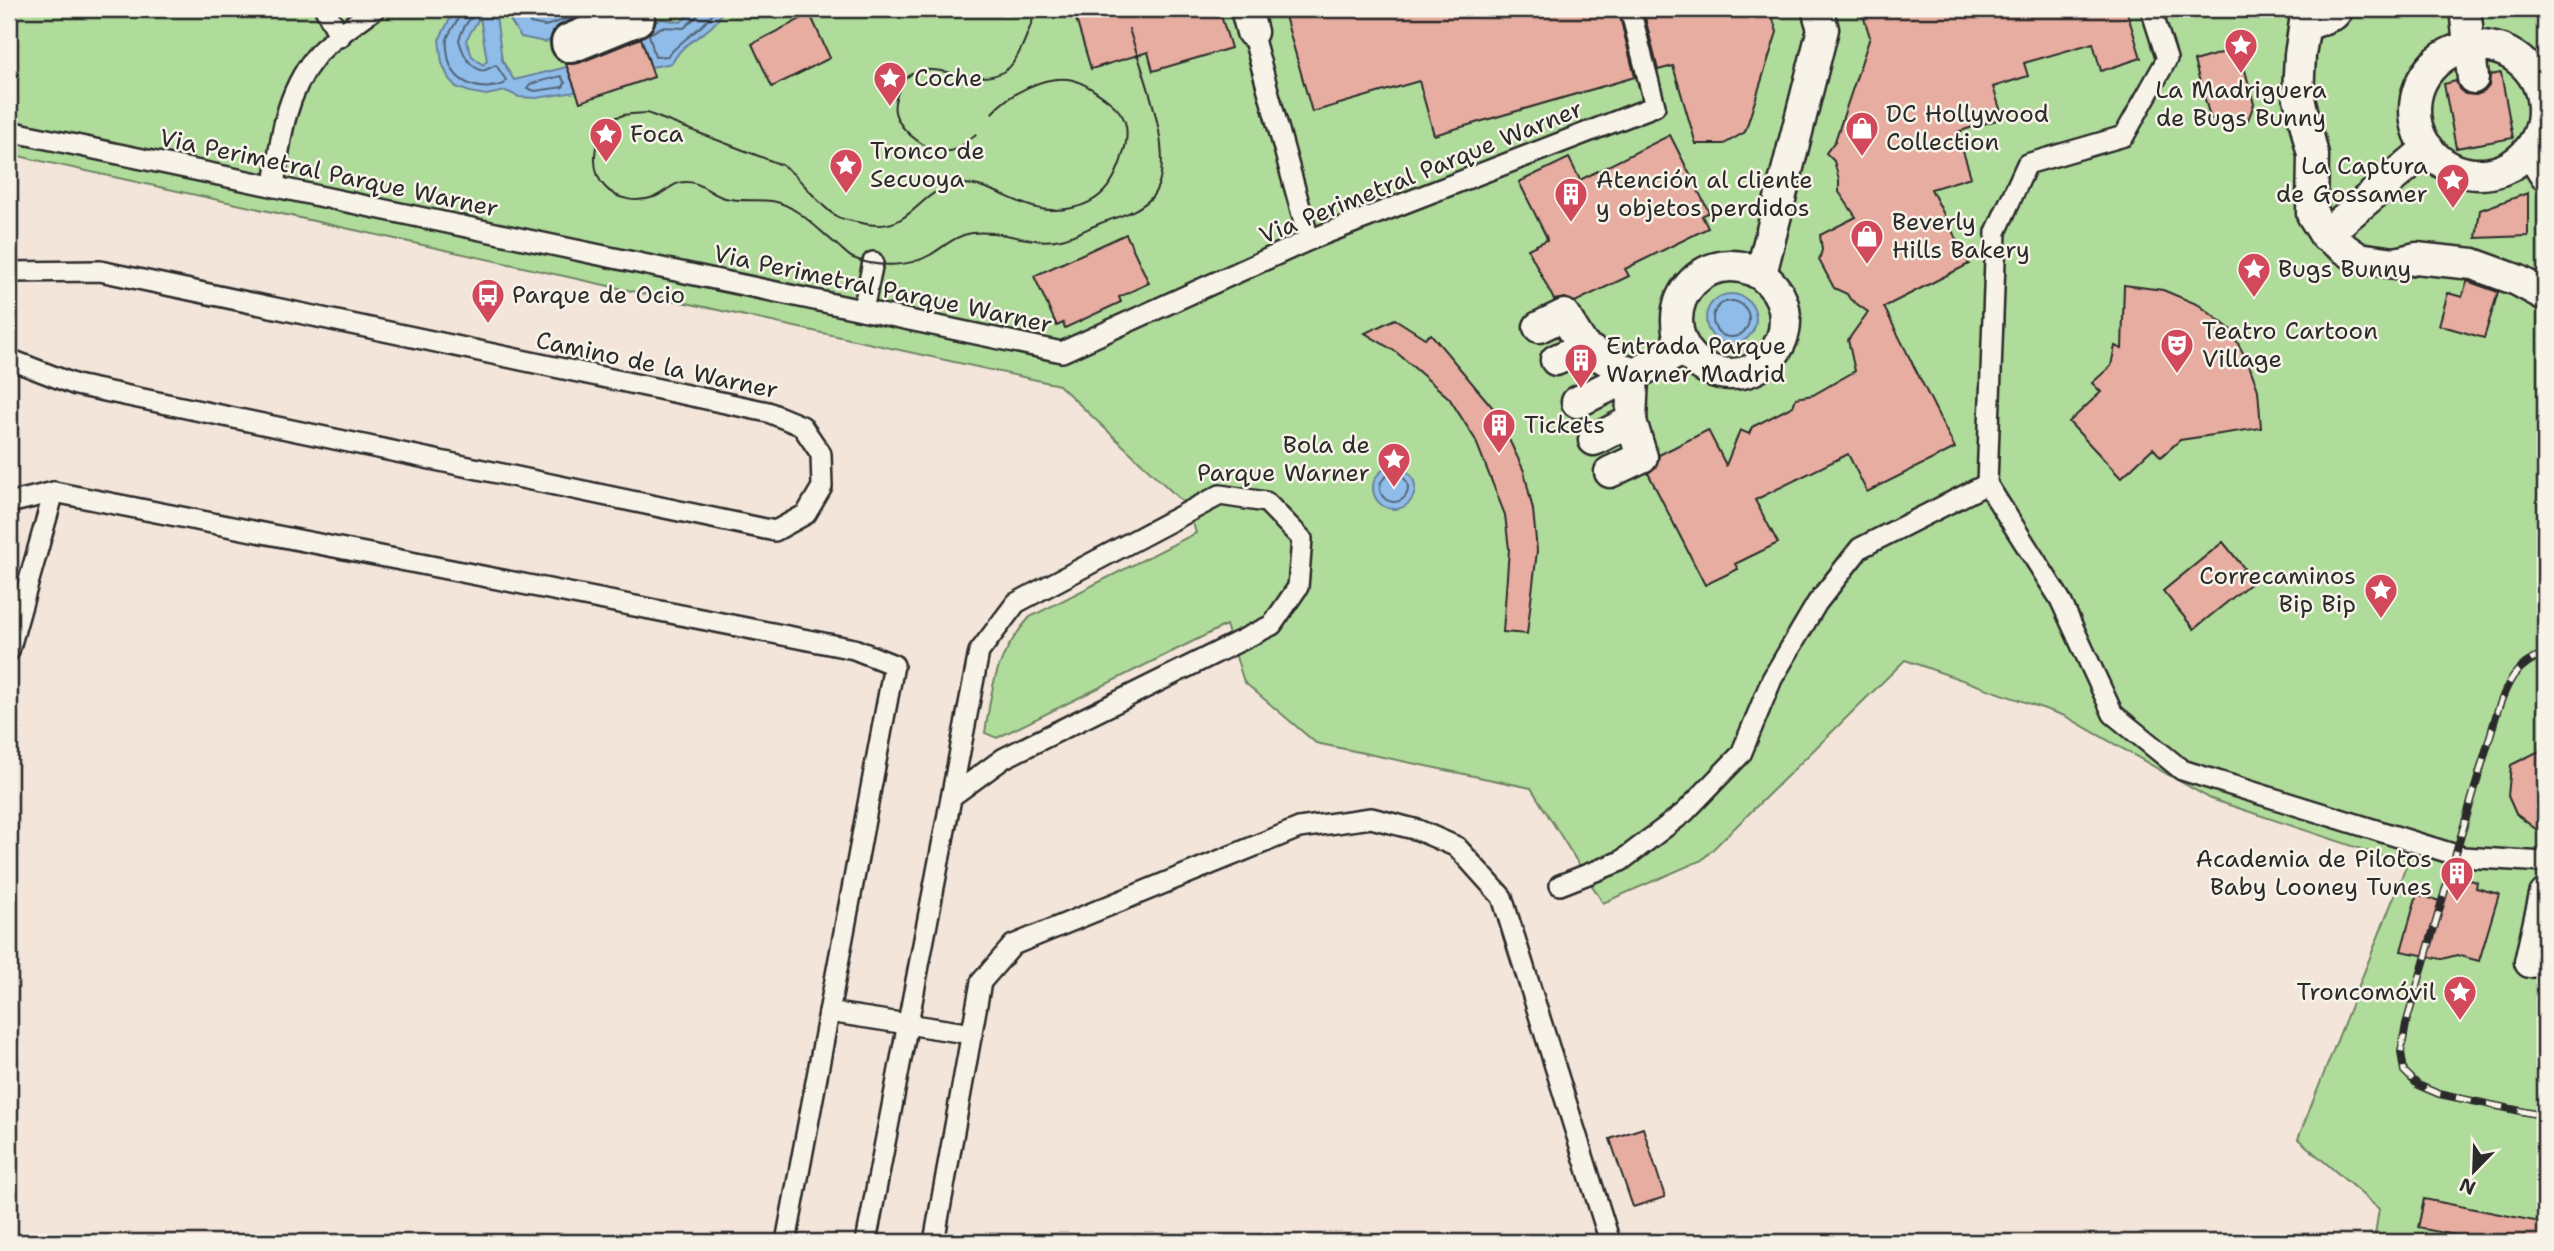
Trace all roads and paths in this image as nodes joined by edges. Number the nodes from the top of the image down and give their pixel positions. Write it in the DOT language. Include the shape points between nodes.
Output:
graph roads {
  1 [pos="325,9"];
  2 [pos="375,9"];
  3 [pos="1630,9"];
  4 [pos="1818,9"];
  5 [pos="2151,9"];
  6 [pos="2338,9"];
  7 [pos="2465,9"];
  8 [pos="635,17"];
  9 [pos="2306,18"];
  10 [pos="1249,20"];
  11 [pos="340,37"];
  12 [pos="571,43"];
  13 [pos="2469,46"];
  14 [pos="2473,78"];
  15 [pos="2543,87"];
  16 [pos="9,131"];
  17 [pos="2428,148"];
  18 [pos="2537,163"];
  19 [pos="274,187"];
  20 [pos="2325,234"];
  21 [pos="1309,240"];
  22 [pos="873,262"];
  23 [pos="9,272"];
  24 [pos="1761,274"];
  25 [pos="2545,295"];
  26 [pos="863,310"];
  27 [pos="1539,327"];
  28 [pos="1584,347"];
  29 [pos="1685,349"];
  30 [pos="9,359"];
  31 [pos="1556,360"];
  32 [pos="1633,375"];
  33 [pos="1577,402"];
  34 [pos="1631,421"];
  35 [pos="1594,440"];
  36 [pos="1610,472"];
  37 [pos="1987,484"];
  38 [pos="54,492"];
  39 [pos="9,503"];
  40 [pos="10,644"];
  41 [pos="952,796"];
  42 [pos="2545,862"];
  43 [pos="1560,885"];
  44 [pos="2545,895"];
  45 [pos="2530,962"];
  46 [pos="829,1012"];
  47 [pos="908,1024"];
  48 [pos="972,1034"];
  49 [pos="786,1242"];
  50 [pos="866,1242"];
  51 [pos="934,1242"];
  52 [pos="1610,1242"];
  1 -- 11 [label="lane"];
  2 -- 11 [label="lane"];
  3 -- 21 [label="lane, Via Perimetral Parque Warner" via="1655,106"];
  4 -- 24 [label="street" via="1824,29"];
  5 -- 37 [label="lane" via="2167,59 2124,136 2027,164 1996,232"];
  6 -- 9 [label="street" via="2334,14"];
  7 -- 13 [label="street"];
  8 -- 12 [label="street"];
  9 -- 20 [label="street" via="2298,94 2313,155 2312,214"];
  10 -- 21 [label="lane"];
  11 -- 19 [label="lane" via="317,54 291,97"];
  13 -- 14 [label="street"];
  13 -- 15 [label="street" via="2492,46 2513,54"];
  13 -- 17 [label="street" via="2447,54 2430,68 2418,88 2414,110"];
  15 -- 18 [label="street"];
  16 -- 19 [label="lane, Via Perimetral Parque Warner"];
  17 -- 18 [label="street" via="2448,167 2470,174 2492,174"];
  17 -- 20 [label="street"];
  19 -- 26 [label="lane, Via Perimetral Parque Warner"];
  20 -- 25 [label="street" via="2358,258 2473,264"];
  21 -- 26 [label="lane, Via Perimetral Parque Warner" via="1062,352"];
  22 -- 26 [label="lane"];
  23 -- 30 [label="lane, Camino de la Warner" via="100,271 768,412 802,426 821,454 822,487 806,514 775,531 76,385"];
  24 -- 29 [label="street" via="1726,266 1708,270 1693,281 1677,314"];
  24 -- 29 [label="street" via="1783,302 1786,319 1783,337 1762,365 1747,372 1712,371"];
  27 -- 28 [label="street" via="1564,315"];
  28 -- 31 [label="street"];
  28 -- 32 [label="street"];
  29 -- 32 [label="street"];
  32 -- 33 [label="street"];
  32 -- 34 [label="street"];
  34 -- 35 [label="street"];
  34 -- 36 [label="street" via="1642,457"];
  37 -- 42 [label="lane" via="2060,599 2113,714 2182,770 2463,857"];
  37 -- 43 [label="lane" via="1860,548 1817,603 1772,679 1741,754 1685,812 1621,861"];
  38 -- 39 [label="lane"];
  38 -- 40 [label="lane"];
  38 -- 46 [label="lane" via="855,649 894,665"];
  41 -- 41 [label="lane" via="979,652 1016,603 1220,495 1266,502 1301,539 1298,587 1272,625 1004,758"];
  41 -- 47 [label="lane"];
  44 -- 45 [label="street"];
  46 -- 47 [label="lane"];
  46 -- 49 [label="lane"];
  47 -- 48 [label="lane"];
  47 -- 50 [label="lane"];
  48 -- 51 [label="lane"];
  48 -- 52 [label="lane" via="981,982 1013,945 1299,828 1371,818 1418,830 1457,847 1502,897"];
}
